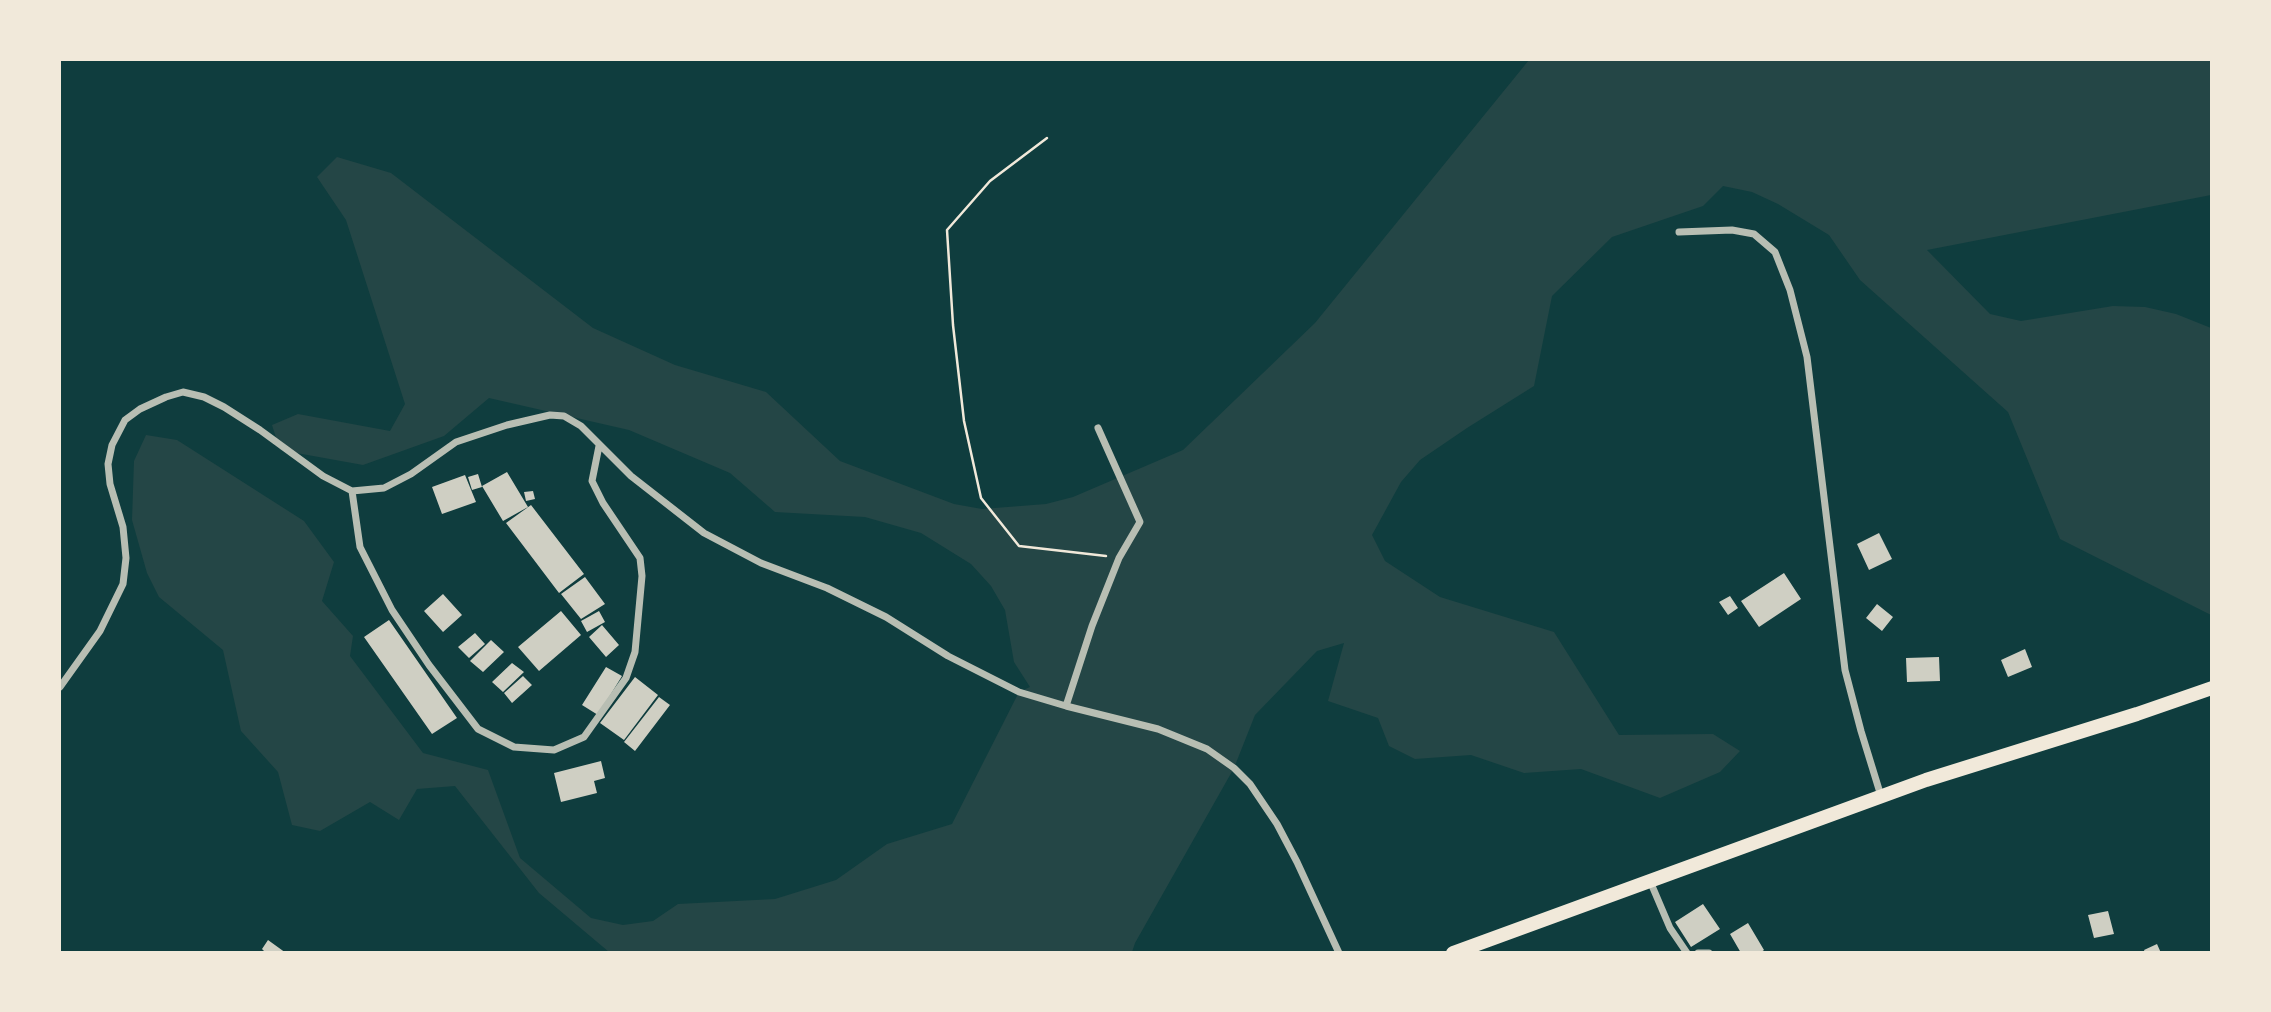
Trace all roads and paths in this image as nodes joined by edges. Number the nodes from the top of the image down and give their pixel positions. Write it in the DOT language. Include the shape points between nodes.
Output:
graph roads {
  1 [pos="1047,138"];
  2 [pos="1679,232"];
  3 [pos="1098,428"];
  4 [pos="599,446"];
  5 [pos="352,491"];
  6 [pos="1119,558"];
  7 [pos="60,687"];
  8 [pos="2211,688"];
  9 [pos="1066,706"];
  10 [pos="1881,796"];
  11 [pos="1650,881"];
  12 [pos="1475,949"];
  13 [pos="1339,953"];
  14 [pos="1453,953"];
  15 [pos="1687,953"];
  16 [pos="1698,953"];
  17 [pos="1709,953"];
  1 -- 6 [label="path" via="990,181 947,230 964,421 981,498 1019,546"];
  2 -- 10 [label="street" via="1754,234 1774,251 1790,290 1807,357 1845,670"];
  3 -- 6 [label="street" via="1140,522"];
  4 -- 5 [label="street" via="581,426 564,416 550,415 456,442 384,488"];
  4 -- 5 [label="street" via="592,481 640,558 635,652 626,678 584,737 554,750 514,747 478,729 461,708 392,610 360,547"];
  4 -- 9 [label="street" via="704,533 761,564 827,588 886,617 948,656 1019,692"];
  5 -- 7 [label="street" via="204,397 183,392 140,409 125,420 108,464 123,527 123,584 100,631"];
  6 -- 9 [label="street"];
  8 -- 10 [label="main road"];
  9 -- 13 [label="street" via="1158,729 1207,749 1234,768 1277,824"];
  10 -- 11 [label="main road"];
  11 -- 12 [label="main road"];
  11 -- 15 [label="street" via="1670,928"];
  12 -- 14 [label="main road"];
  16 -- 17 [label="street"];
}
